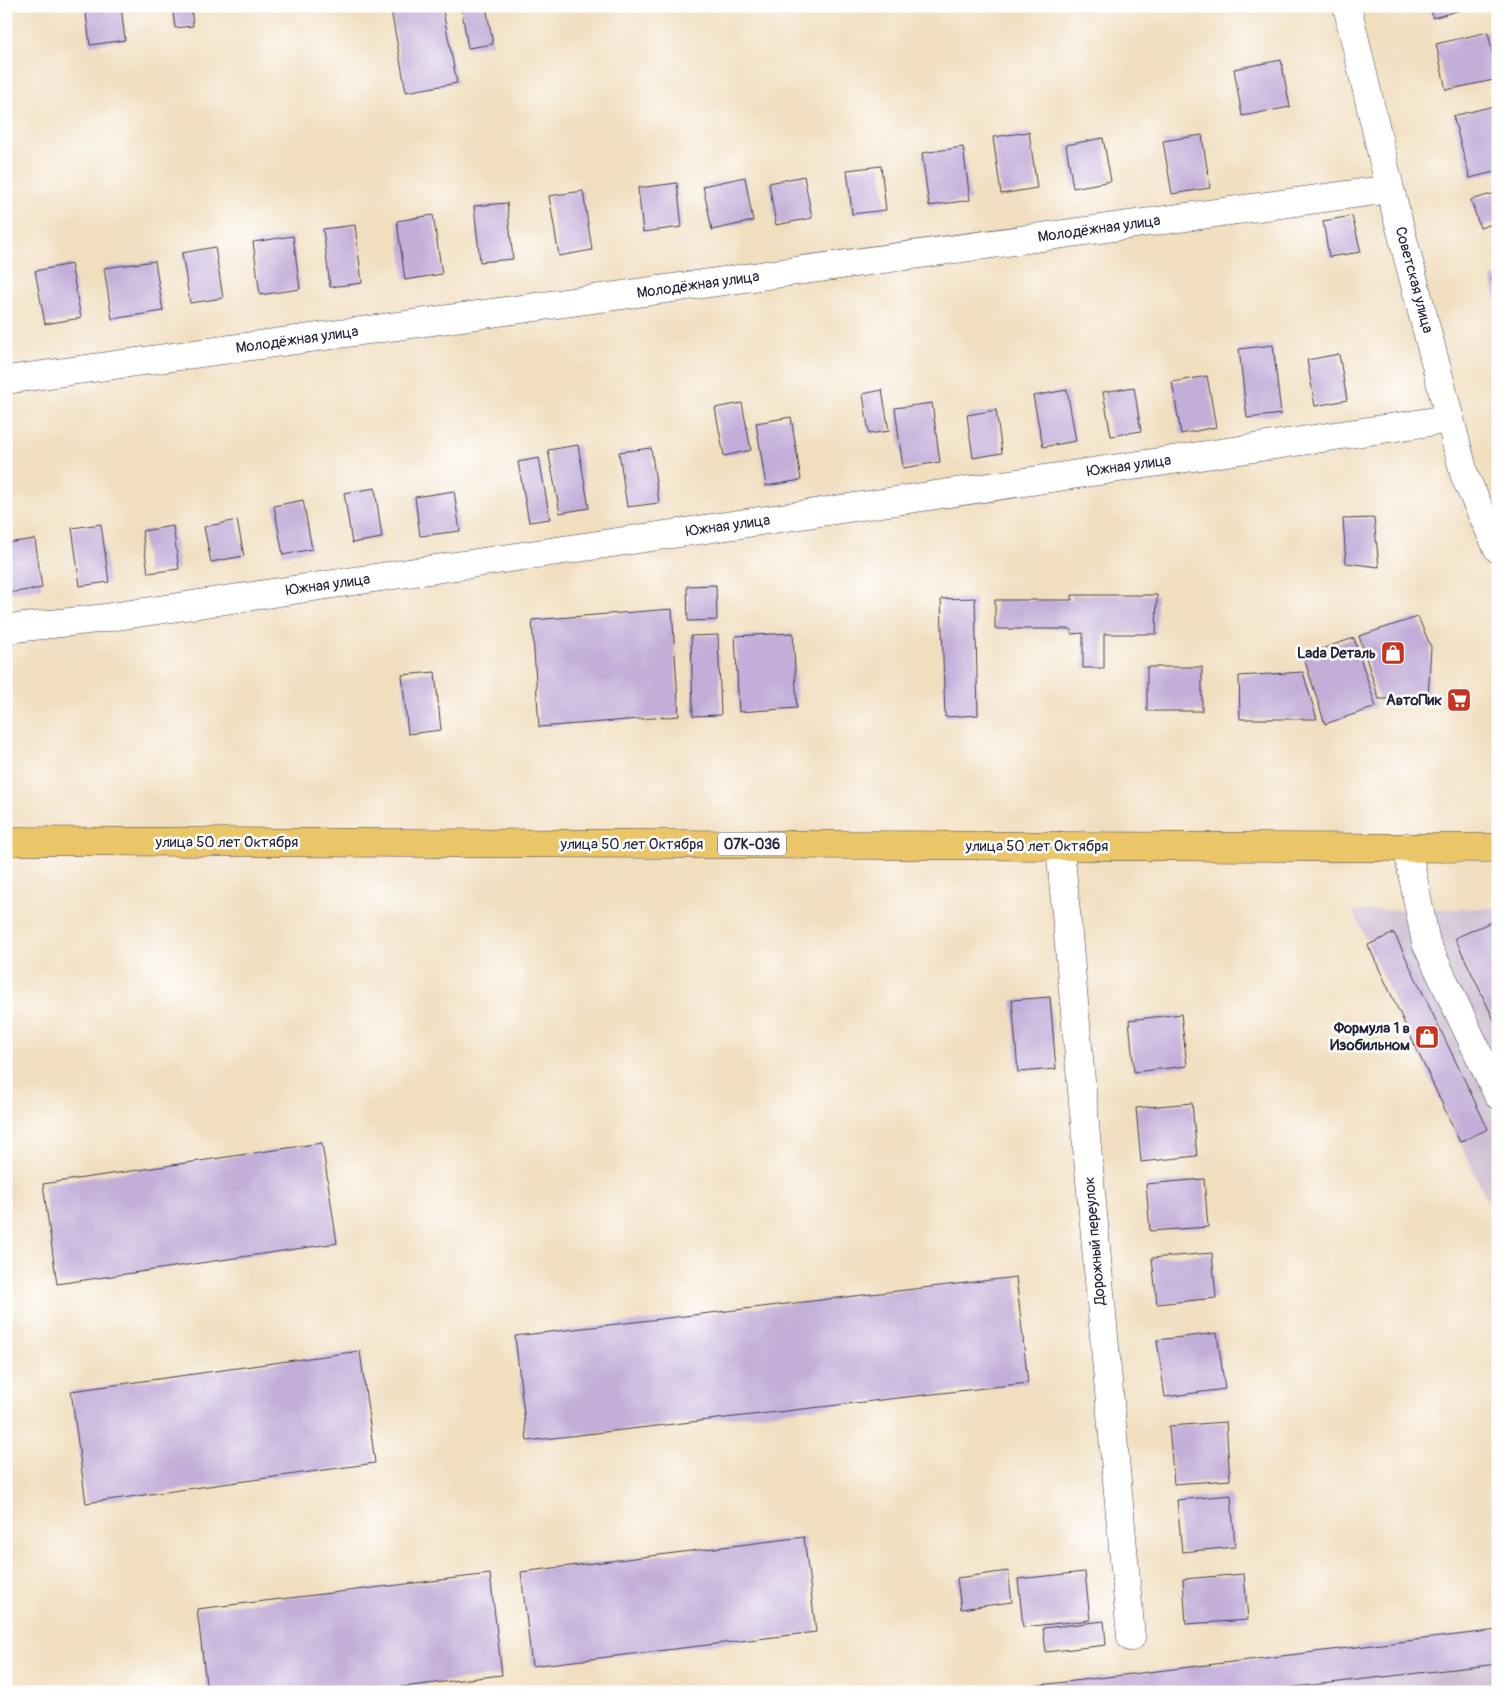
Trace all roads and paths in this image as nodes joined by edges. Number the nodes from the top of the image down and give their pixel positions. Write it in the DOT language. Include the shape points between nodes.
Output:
graph roads {
  1 [pos="1347,6"];
  2 [pos="1390,189"];
  3 [pos="6,380"];
  4 [pos="1450,419"];
  5 [pos="1498,549"];
  6 [pos="6,629"];
  7 [pos="6,841"];
  8 [pos="1060,846"];
  9 [pos="1407,847"];
  10 [pos="1498,848"];
  11 [pos="1498,1095"];
  12 [pos="1131,1637"];
  1 -- 2 [label="street, Советская улица"];
  2 -- 3 [label="street, Молодёжная улица"];
  2 -- 4 [label="street, Советская улица"];
  4 -- 5 [label="street, Советская улица" via="1466,477"];
  4 -- 6 [label="street, Южная улица" via="97,619"];
  7 -- 8 [label="main road, улица 50 лет Октября / 07К-036"];
  8 -- 9 [label="main road, улица 50 лет Октября / 07К-036"];
  8 -- 12 [label="street, Дорожный переулок"];
  9 -- 10 [label="main road, улица 50 лет Октября / 07К-036"];
  9 -- 11 [label="street" via="1426,943"];
}
